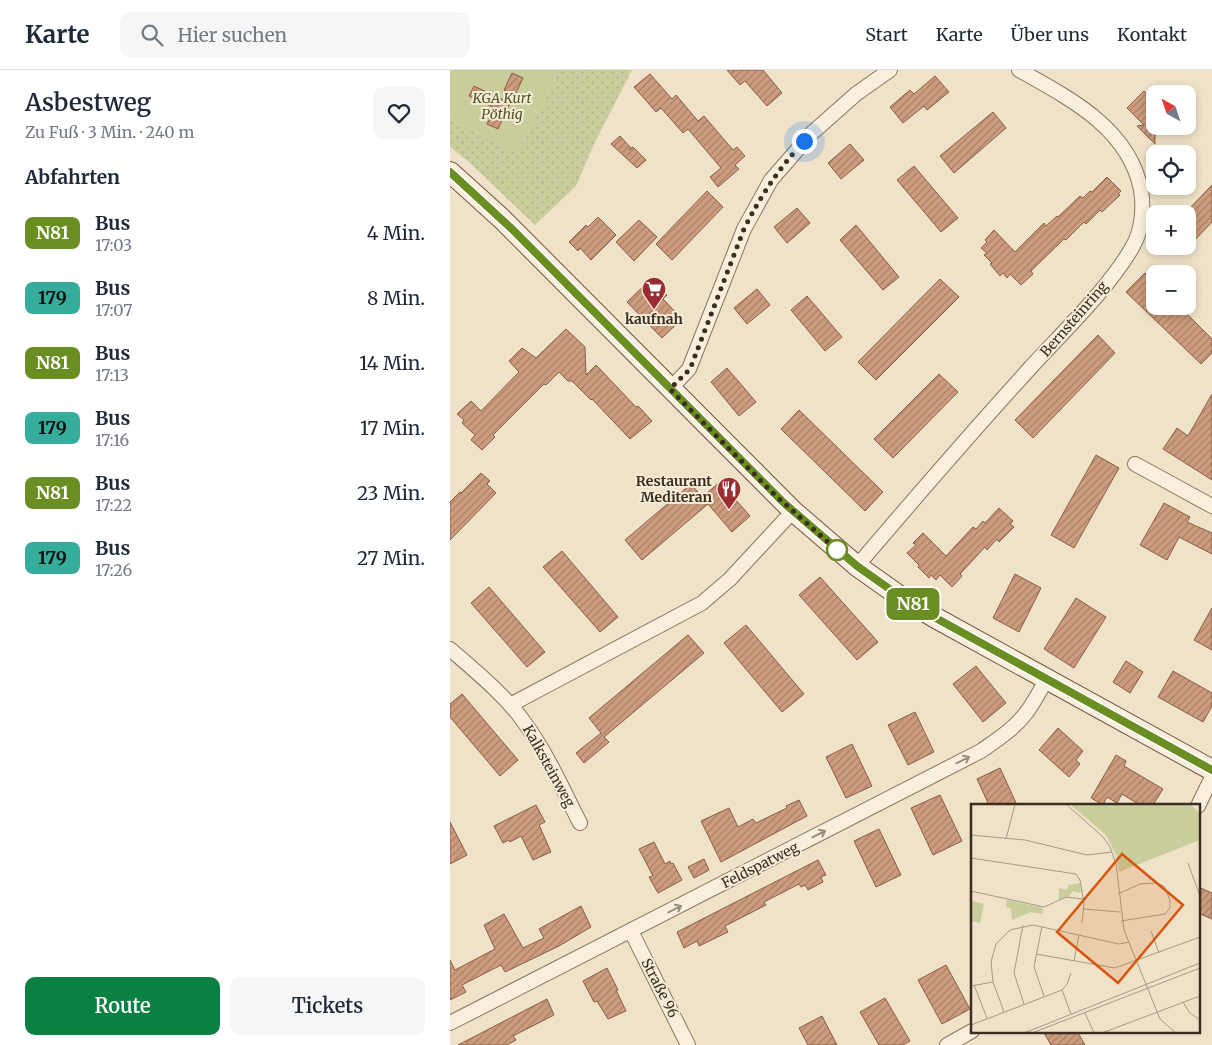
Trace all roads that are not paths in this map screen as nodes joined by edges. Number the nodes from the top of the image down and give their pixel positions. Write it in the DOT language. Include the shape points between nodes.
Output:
graph roads {
  1 [pos="890,70"];
  2 [pos="1019,70"];
  3 [pos="450,172"];
  4 [pos="670,389"];
  5 [pos="1136,464"];
  6 [pos="1212,506"];
  7 [pos="793,511"];
  8 [pos="857,566"];
  9 [pos="450,649"];
  10 [pos="1046,679"];
  11 [pos="510,705"];
  12 [pos="1212,770"];
  13 [pos="1212,777"];
  14 [pos="1199,804"];
  15 [pos="580,823"];
  16 [pos="631,931"];
  17 [pos="450,1023"];
  18 [pos="971,1032"];
  19 [pos="688,1045"];
  20 [pos="947,1045"];
  1 -- 4 [label="street" via="812,132 771,180 744,229 690,369"];
  2 -- 8 [label="street, Bernsteinring" via="1091,114 1128,155 1141,190 1139,230 1124,260 1097,294"];
  3 -- 4 [label="street" via="497,214"];
  4 -- 7 [label="street"];
  5 -- 6 [label="street"];
  7 -- 8 [label="street"];
  7 -- 11 [label="street" via="730,580 709,598"];
  8 -- 10 [label="street" via="934,617"];
  9 -- 11 [label="street, Kalksteinweg"];
  10 -- 12 [label="street"];
  16 -- 10 [label="street, Feldspatweg, one-way" via="982,751 1027,712"];
  11 -- 15 [label="street, Kalksteinweg" via="540,745"];
  13 -- 14 [label="street"];
  16 -- 17 [label="street, Feldspatweg"];
  16 -- 19 [label="street, Straße 96"];
  18 -- 20 [label="street"];
}
